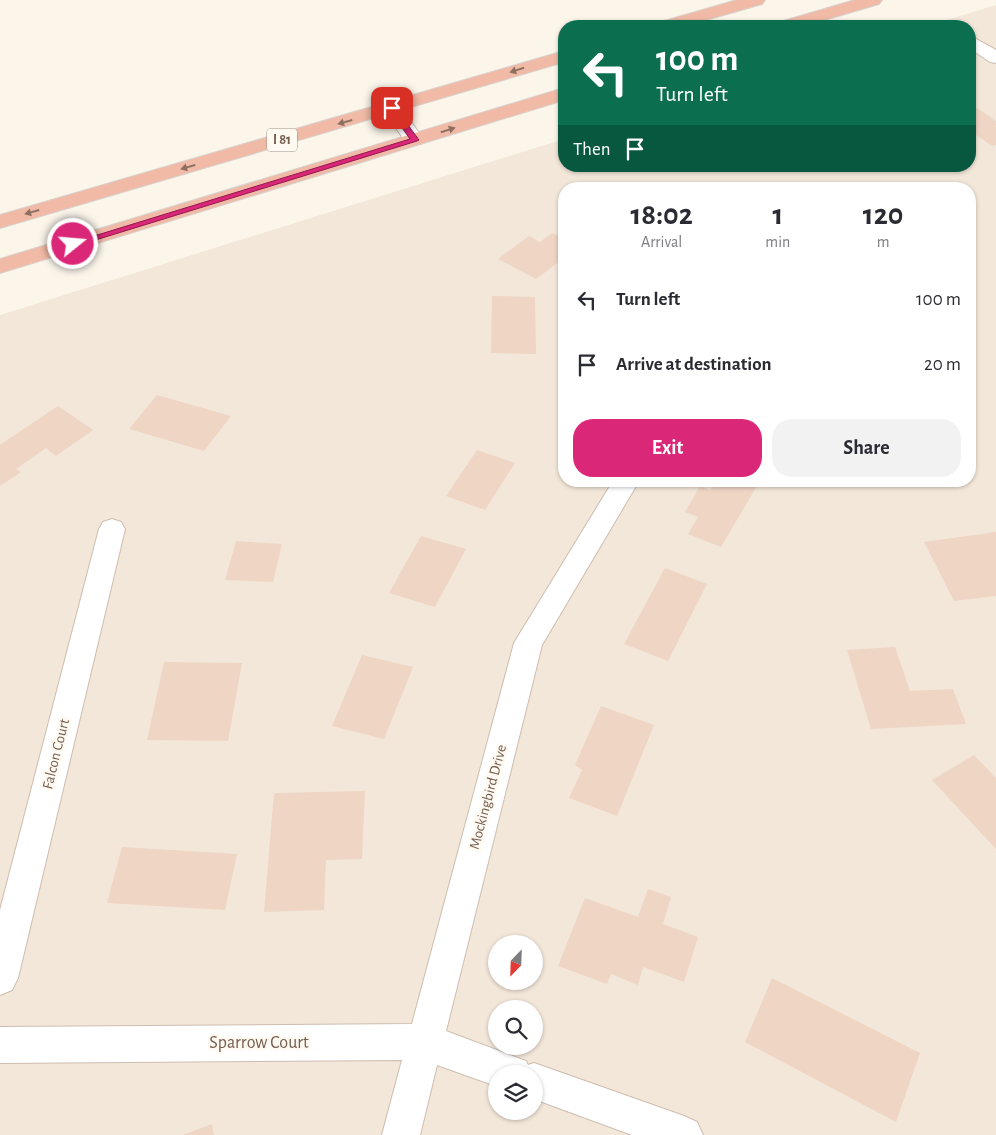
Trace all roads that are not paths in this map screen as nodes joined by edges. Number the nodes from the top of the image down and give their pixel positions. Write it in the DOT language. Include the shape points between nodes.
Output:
graph roads {
  1 [pos="756,0"];
  2 [pos="873,0"];
  3 [pos="688,20"];
  4 [pos="806,20"];
  5 [pos="976,45"];
  6 [pos="558,58"];
  7 [pos="996,58"];
  8 [pos="558,96"];
  9 [pos="392,108"];
  10 [pos="414,140"];
  11 [pos="0,222"];
  12 [pos="0,266"];
  13 [pos="622,487"];
  14 [pos="112,529"];
  15 [pos="0,978"];
  16 [pos="425,1042"];
  17 [pos="0,1045"];
  18 [pos="488,1065"];
  19 [pos="543,1084"];
  20 [pos="401,1135"];
  21 [pos="684,1135"];
  1 -- 3 [label="highway"];
  2 -- 4 [label="highway"];
  5 -- 7 [label="street"];
  6 -- 9 [label="highway, I 81, one-way"];
  10 -- 8 [label="highway, one-way"];
  9 -- 10 [label="street"];
  9 -- 11 [label="highway, I 81, one-way"];
  10 -- 12 [label="highway"];
  13 -- 16 [label="street, Mockingbird Drive" via="528,643"];
  14 -- 15 [label="street, Falcon Court"];
  16 -- 17 [label="street, Sparrow Court"];
  16 -- 18 [label="street, Sparrow Court"];
  16 -- 20 [label="street, Mockingbird Drive"];
  19 -- 21 [label="street"];
}
